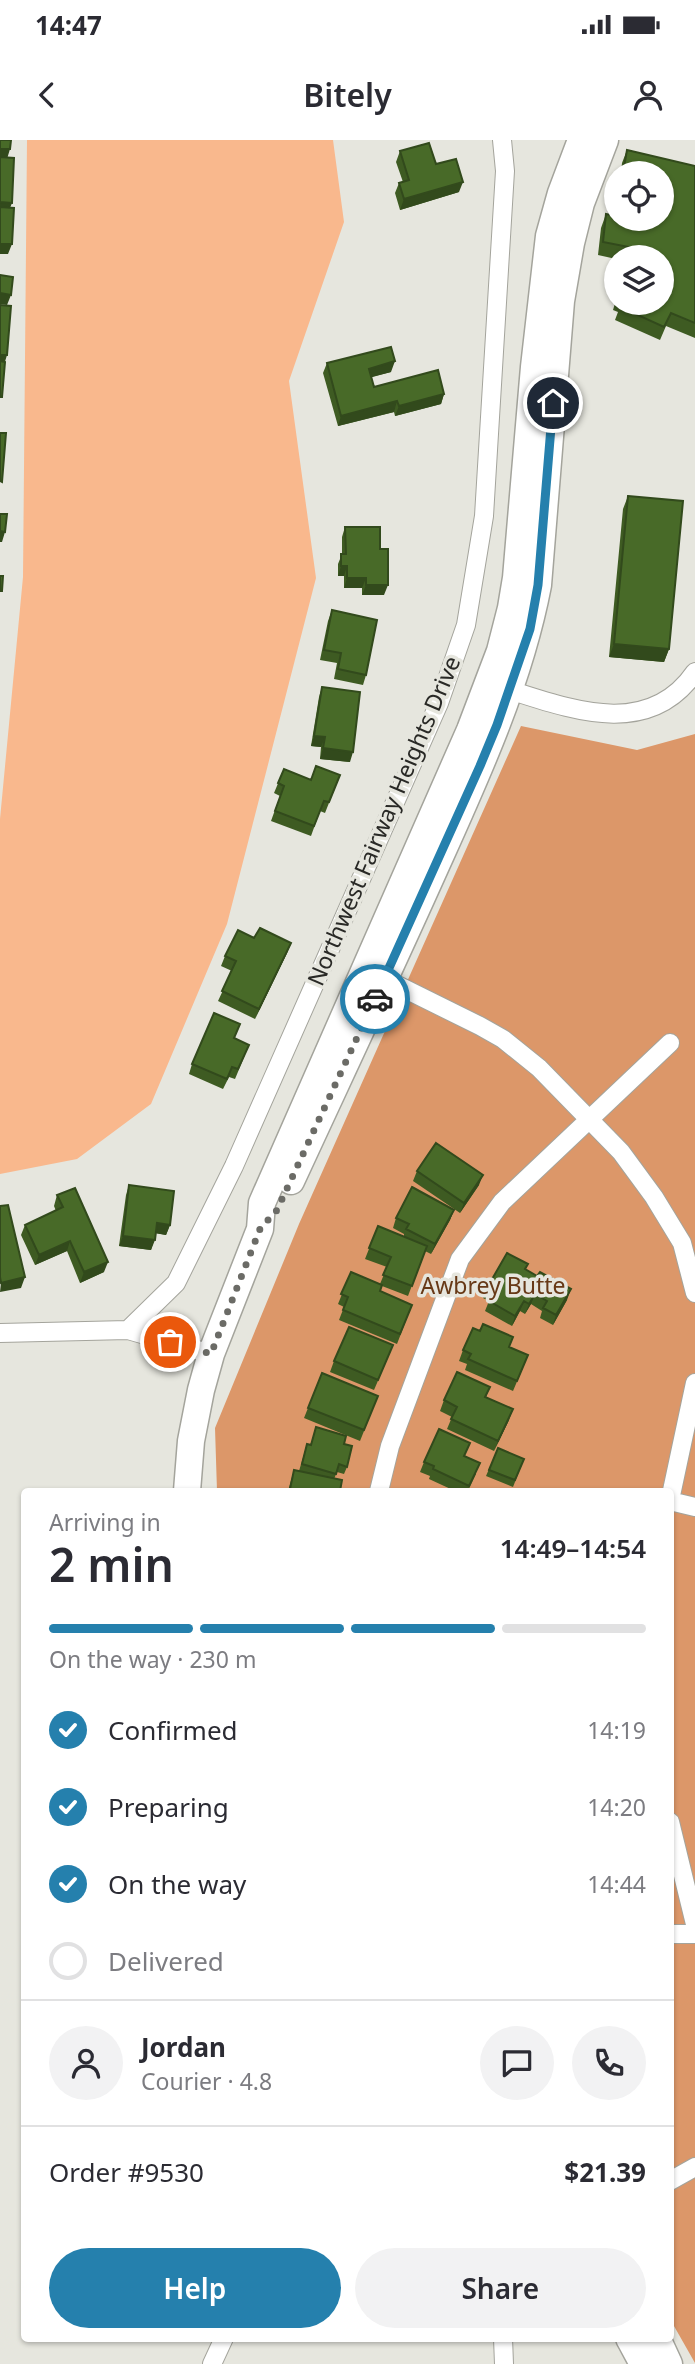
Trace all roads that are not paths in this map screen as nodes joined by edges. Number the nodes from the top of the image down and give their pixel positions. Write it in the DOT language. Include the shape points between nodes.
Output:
graph roads {
  1 [pos="502,140"];
  2 [pos="581,140"];
  3 [pos="605,140"];
  4 [pos="695,672"];
  5 [pos="499,687"];
  6 [pos="374,974"];
  7 [pos="670,1043"];
  8 [pos="589,1120"];
  9 [pos="695,1293"];
  10 [pos="128,1330"];
  11 [pos="0,1333"];
  12 [pos="211,1354"];
  13 [pos="695,1383"];
  14 [pos="187,1488"];
  15 [pos="380,1488"];
  16 [pos="673,1488"];
  17 [pos="674,1502"];
  18 [pos="695,1507"];
  19 [pos="674,1838"];
  20 [pos="695,1924"];
  21 [pos="674,1934"];
  22 [pos="695,1934"];
  23 [pos="695,2167"];
  24 [pos="674,2179"];
  25 [pos="222,2342"];
  26 [pos="503,2342"];
  27 [pos="631,2342"];
  28 [pos="659,2342"];
  29 [pos="212,2364"];
  30 [pos="504,2364"];
  31 [pos="643,2364"];
  32 [pos="669,2364"];
  1 -- 10 [label="street, Northwest Fairway Heights Drive" via="505,171 484,516 466,625 439,703 234,1166 176,1283"];
  2 -- 5 [label="main road" via="549,236 516,578"];
  3 -- 5 [label="main road" via="581,203 561,302 538,585 530,629"];
  4 -- 5 [label="street" via="660,705 614,715 581,711"];
  5 -- 6 [label="main road"];
  6 -- 8 [label="street" via="503,1039 539,1068"];
  6 -- 12 [label="main road" via="262,1203 260,1229"];
  7 -- 8 [label="street"];
  8 -- 9 [label="street" via="621,1152 654,1197 682,1243"];
  8 -- 15 [label="street" via="502,1202 460,1259 390,1446"];
  10 -- 11 [label="street"];
  10 -- 12 [label="street"];
  12 -- 14 [label="main road" via="191,1441"];
  13 -- 16 [label="street"];
  17 -- 18 [label="street"];
  19 -- 20 [label="street"];
  21 -- 22 [label="street"];
  23 -- 24 [label="street"];
  25 -- 29 [label="street"];
  26 -- 30 [label="street"];
  27 -- 31 [label="main road"];
  28 -- 32 [label="main road"];
}
